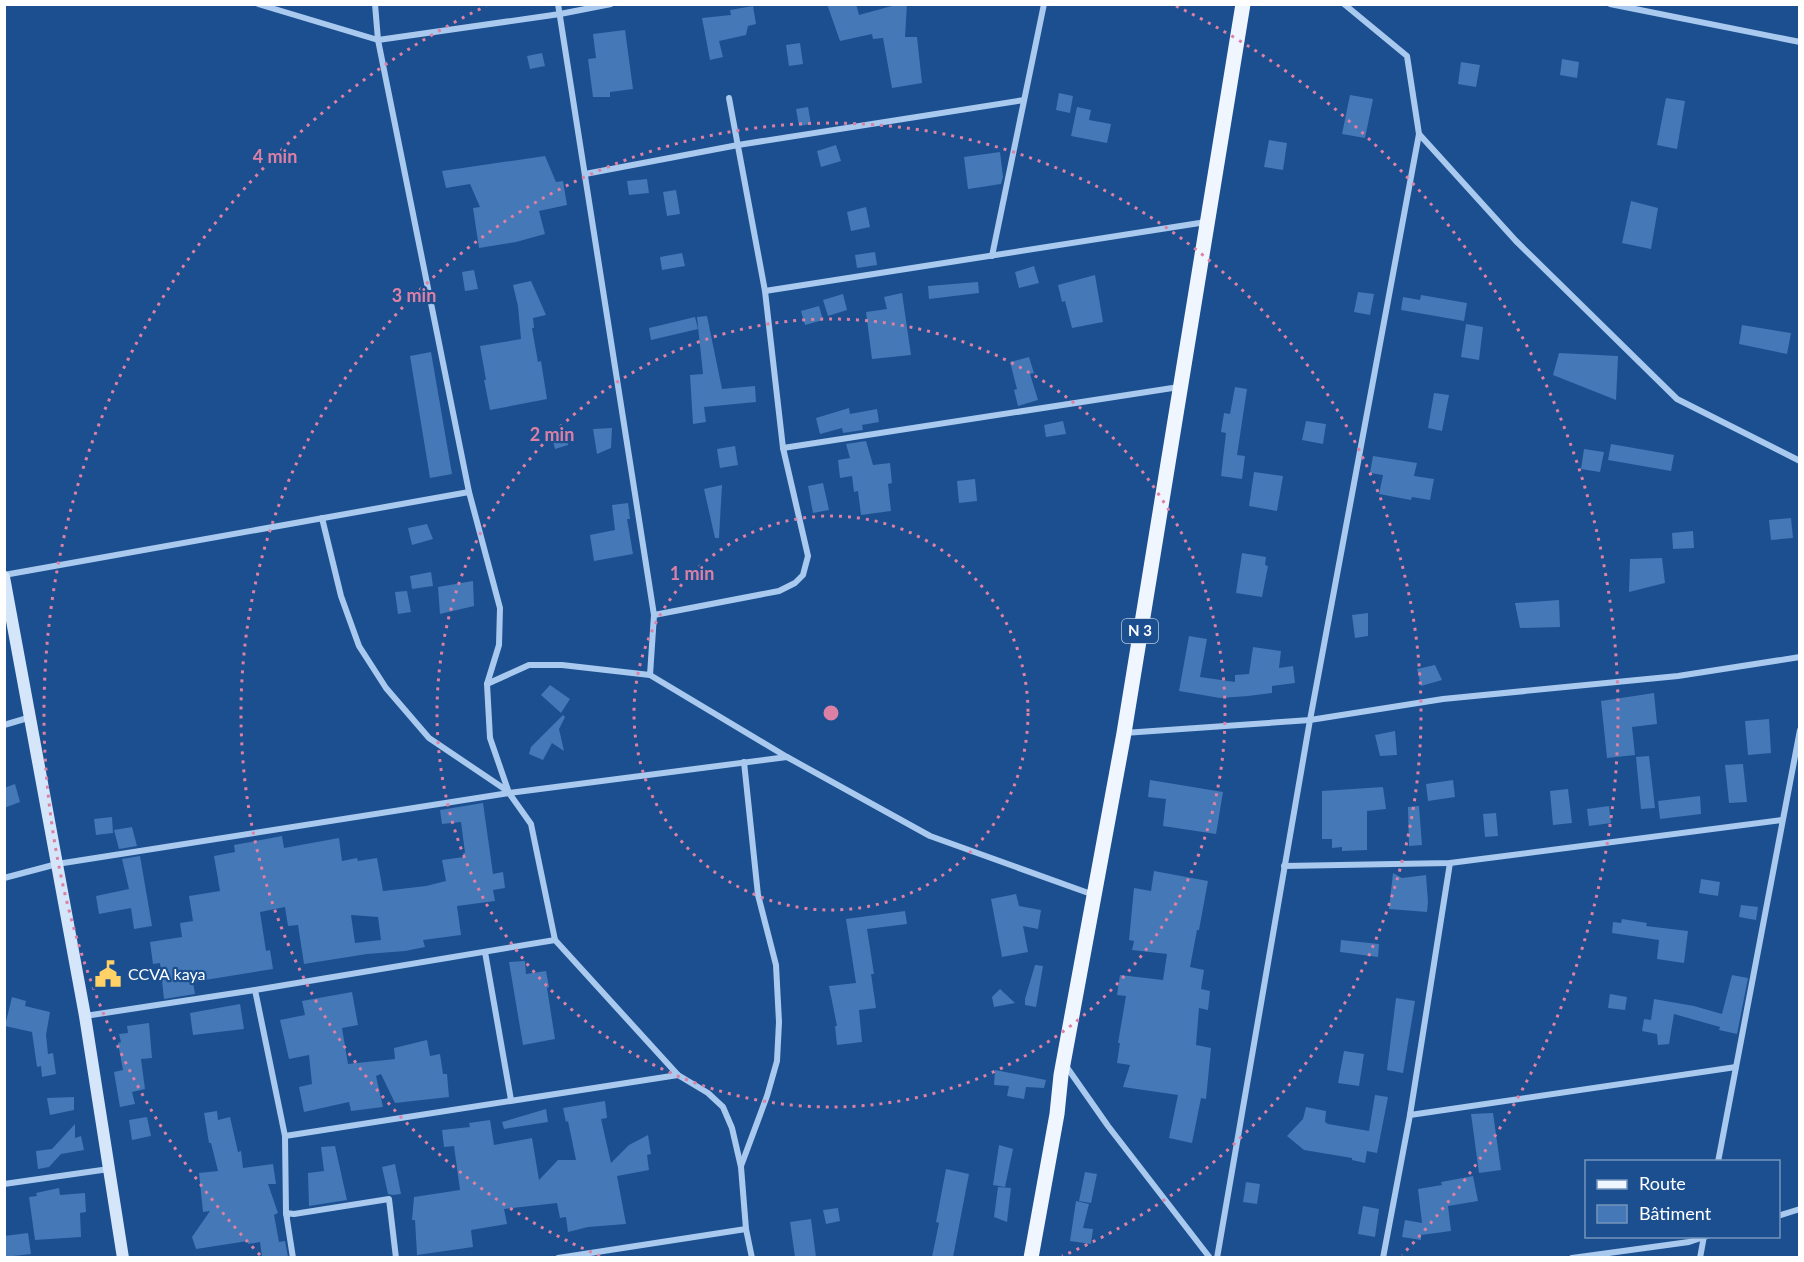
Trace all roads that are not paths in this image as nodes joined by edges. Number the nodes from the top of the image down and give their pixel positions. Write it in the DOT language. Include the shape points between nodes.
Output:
graph roads {
  1 [pos="258,4"];
  2 [pos="375,4"];
  3 [pos="558,4"];
  4 [pos="611,4"];
  5 [pos="1044,4"];
  6 [pos="1243,4"];
  7 [pos="1344,4"];
  8 [pos="1610,4"];
  9 [pos="560,14"];
  10 [pos="378,40"];
  11 [pos="1800,42"];
  12 [pos="729,98"];
  13 [pos="1024,100"];
  14 [pos="1419,134"];
  15 [pos="738,145"];
  16 [pos="585,174"];
  17 [pos="1207,222"];
  18 [pos="992,256"];
  19 [pos="765,291"];
  20 [pos="1179,387"];
  21 [pos="783,448"];
  22 [pos="1800,461"];
  23 [pos="469,492"];
  24 [pos="322,518"];
  25 [pos="4,576"];
  26 [pos="654,615"];
  27 [pos="1800,657"];
  28 [pos="650,675"];
  29 [pos="487,684"];
  30 [pos="32,717"];
  31 [pos="1310,720"];
  32 [pos="4,725"];
  33 [pos="1800,730"];
  34 [pos="1124,733"];
  35 [pos="787,757"];
  36 [pos="744,762"];
  37 [pos="509,793"];
  38 [pos="1782,820"];
  39 [pos="1450,863"];
  40 [pos="57,864"];
  41 [pos="1284,866"];
  42 [pos="4,879"];
  43 [pos="1094,895"];
  44 [pos="555,940"];
  45 [pos="485,952"];
  46 [pos="255,990"];
  47 [pos="85,1016"];
  48 [pos="1064,1063"];
  49 [pos="1736,1067"];
  50 [pos="678,1075"];
  51 [pos="511,1100"];
  52 [pos="1410,1115"];
  53 [pos="285,1136"];
  54 [pos="1718,1160"];
  55 [pos="741,1167"];
  56 [pos="109,1169"];
  57 [pos="4,1184"];
  58 [pos="1800,1209"];
  59 [pos="286,1213"];
  60 [pos="1780,1215"];
  61 [pos="746,1229"];
  62 [pos="1702,1238"];
  63 [pos="1705,1238"];
  64 [pos="123,1257"];
  65 [pos="295,1257"];
  66 [pos="396,1257"];
  67 [pos="558,1257"];
  68 [pos="752,1257"];
  69 [pos="1031,1257"];
  70 [pos="1210,1257"];
  71 [pos="1217,1257"];
  72 [pos="1383,1257"];
  73 [pos="1572,1257"];
  74 [pos="1700,1257"];
  1 -- 10 [label="street"];
  2 -- 10 [label="street"];
  3 -- 9 [label="street"];
  4 -- 9 [label="street"];
  5 -- 13 [label="street"];
  6 -- 17 [label="main road, N 3"];
  7 -- 14 [label="street" via="1407,56"];
  8 -- 11 [label="street"];
  9 -- 10 [label="street"];
  9 -- 16 [label="street"];
  10 -- 23 [label="street"];
  12 -- 15 [label="street"];
  13 -- 15 [label="street"];
  13 -- 18 [label="street"];
  14 -- 22 [label="street" via="1516,241 1677,399"];
  14 -- 31 [label="street"];
  15 -- 16 [label="street"];
  15 -- 19 [label="street"];
  16 -- 26 [label="street"];
  17 -- 18 [label="street"];
  17 -- 20 [label="main road, N 3"];
  18 -- 19 [label="street"];
  19 -- 21 [label="street"];
  20 -- 21 [label="street"];
  20 -- 34 [label="main road, N 3"];
  21 -- 26 [label="street" via="808,556 803,575 779,591"];
  23 -- 24 [label="street"];
  23 -- 29 [label="street" via="500,608 499,645"];
  24 -- 25 [label="street"];
  24 -- 37 [label="street" via="359,646 386,688 429,738"];
  25 -- 30 [label="main road"];
  26 -- 28 [label="street"];
  27 -- 31 [label="street" via="1678,676 1443,699"];
  28 -- 29 [label="street" via="529,665"];
  28 -- 35 [label="street"];
  29 -- 37 [label="street" via="490,738"];
  30 -- 32 [label="street"];
  30 -- 40 [label="main road"];
  31 -- 34 [label="street"];
  31 -- 41 [label="street"];
  33 -- 38 [label="street"];
  34 -- 43 [label="main road, N 3"];
  35 -- 36 [label="street"];
  35 -- 43 [label="street" via="930,836"];
  36 -- 37 [label="street"];
  36 -- 55 [label="street" via="758,895 776,965 779,1022 777,1061"];
  37 -- 40 [label="street"];
  37 -- 44 [label="street" via="531,824"];
  38 -- 39 [label="street"];
  38 -- 49 [label="street"];
  39 -- 41 [label="street"];
  39 -- 52 [label="street"];
  40 -- 42 [label="street"];
  40 -- 47 [label="main road"];
  41 -- 71 [label="street"];
  43 -- 48 [label="main road, N 3"];
  44 -- 45 [label="street"];
  44 -- 50 [label="street"];
  45 -- 46 [label="street"];
  45 -- 51 [label="street"];
  46 -- 47 [label="street"];
  46 -- 53 [label="street"];
  47 -- 56 [label="main road"];
  48 -- 69 [label="main road, N 3"];
  48 -- 70 [label="street"];
  49 -- 52 [label="street"];
  49 -- 54 [label="street"];
  50 -- 51 [label="street"];
  50 -- 55 [label="street" via="723,1107"];
  51 -- 53 [label="street"];
  52 -- 72 [label="street"];
  53 -- 59 [label="street"];
  55 -- 61 [label="street"];
  56 -- 57 [label="street"];
  56 -- 64 [label="main road"];
  58 -- 60 [label="street"];
  59 -- 65 [label="street"];
  59 -- 66 [label="street" via="390,1199"];
  61 -- 67 [label="street"];
  61 -- 68 [label="street"];
  62 -- 73 [label="street"];
  63 -- 74 [label="street"];
}
